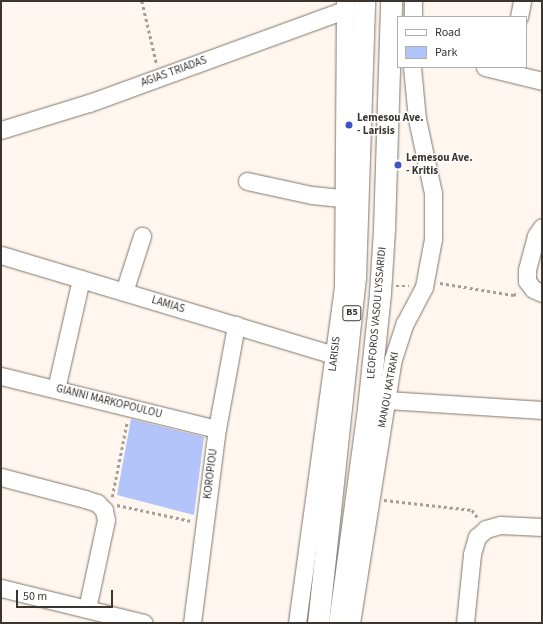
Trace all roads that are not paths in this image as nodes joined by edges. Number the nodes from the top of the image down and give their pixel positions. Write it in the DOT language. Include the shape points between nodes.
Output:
graph roads {
  1 [pos="364,1"];
  2 [pos="392,1"];
  3 [pos="413,1"];
  4 [pos="522,1"];
  5 [pos="345,6"];
  6 [pos="413,16"];
  7 [pos="519,16"];
  8 [pos="412,68"];
  9 [pos="493,68"];
  10 [pos="510,70"];
  11 [pos="542,81"];
  12 [pos="1,130"];
  13 [pos="247,180"];
  14 [pos="343,198"];
  15 [pos="542,226"];
  16 [pos="142,236"];
  17 [pos="1,255"];
  18 [pos="81,279"];
  19 [pos="538,291"];
  20 [pos="124,292"];
  21 [pos="236,325"];
  22 [pos="336,356"];
  23 [pos="1,376"];
  24 [pos="56,389"];
  25 [pos="387,400"];
  26 [pos="542,410"];
  27 [pos="217,429"];
  28 [pos="1,477"];
  29 [pos="542,527"];
  30 [pos="1,588"];
  31 [pos="88,609"];
  32 [pos="144,623"];
  33 [pos="192,623"];
  34 [pos="297,623"];
  35 [pos="318,623"];
  36 [pos="339,623"];
  37 [pos="351,623"];
  38 [pos="465,623"];
  1 -- 35 [label="main road, B5" via="355,278"];
  2 -- 36 [label="main road, LEOFOROS VASOU LYSSARIDI / B5" via="380,293 368,408"];
  3 -- 6 [label="street"];
  4 -- 7 [label="street"];
  5 -- 12 [label="street, AGIAS TRIADAS" via="160,77"];
  5 -- 14 [label="street, LARISIS"];
  8 -- 25 [label="street, MANOU KATRAKI" via="416,119 434,194 433,239 425,280 392,359"];
  9 -- 10 [label="street"];
  10 -- 11 [label="street"];
  13 -- 14 [label="street" via="312,195"];
  14 -- 22 [label="street, LARISIS" via="343,289"];
  15 -- 19 [label="street" via="536,236 527,270 527,281"];
  16 -- 20 [label="street"];
  17 -- 18 [label="street, LAMIAS"];
  18 -- 20 [label="street, LAMIAS"];
  18 -- 24 [label="street"];
  20 -- 21 [label="street, LAMIAS"];
  21 -- 22 [label="street, LAMIAS"];
  21 -- 27 [label="street, KOROPIOU"];
  22 -- 34 [label="street, LARISIS"];
  23 -- 24 [label="street, GIANNI MARKOPOULOU"];
  24 -- 27 [label="street, GIANNI MARKOPOULOU"];
  25 -- 26 [label="street"];
  25 -- 37 [label="street, MANOU KATRAKI"];
  27 -- 33 [label="street, KOROPIOU"];
  28 -- 31 [label="street" via="85,499 97,503 104,510 106,520"];
  29 -- 38 [label="street" via="500,525 486,529 477,537 472,554"];
  30 -- 31 [label="street"];
  31 -- 32 [label="street"];
}
